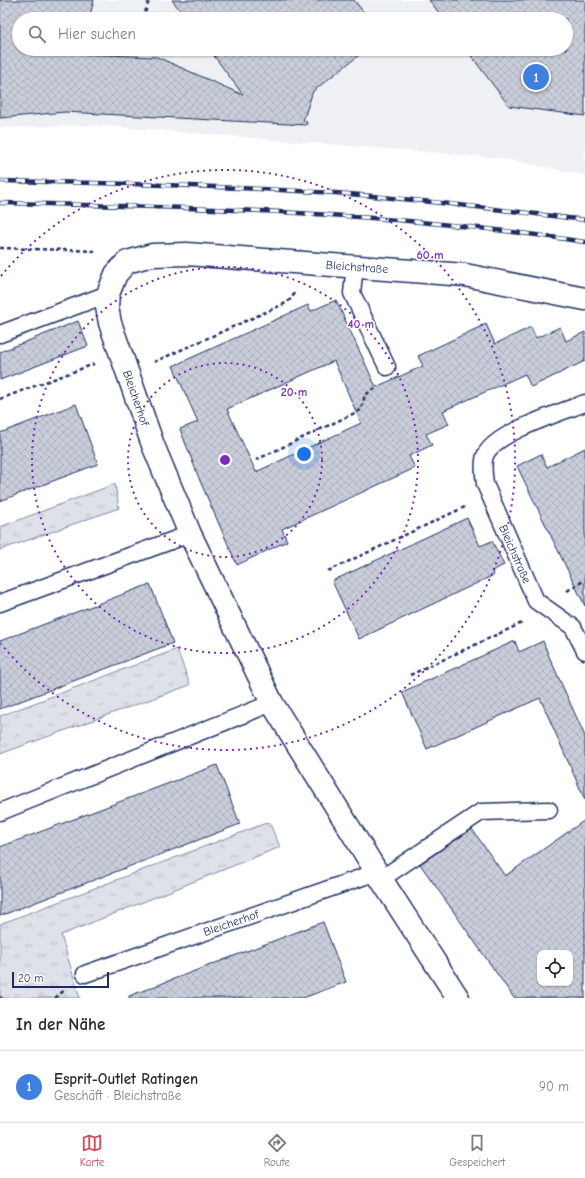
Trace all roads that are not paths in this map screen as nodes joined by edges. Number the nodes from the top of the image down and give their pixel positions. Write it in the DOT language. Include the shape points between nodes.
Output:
graph roads {
  1 [pos="127,262"];
  2 [pos="355,266"];
  3 [pos="108,294"];
  4 [pos="585,299"];
  5 [pos="0,334"];
  6 [pos="387,367"];
  7 [pos="585,403"];
  8 [pos="190,534"];
  9 [pos="0,603"];
  10 [pos="585,651"];
  11 [pos="272,702"];
  12 [pos="549,810"];
  13 [pos="0,812"];
  14 [pos="379,875"];
  15 [pos="84,974"];
  16 [pos="458,998"];
  1 -- 2 [label="street, Bleichstraße" via="152,255 187,254"];
  1 -- 3 [label="street, Bleicherhof" via="116,274"];
  2 -- 4 [label="street, Bleichstraße" via="465,275"];
  2 -- 6 [label="lane" via="352,293"];
  3 -- 5 [label="lane"];
  3 -- 8 [label="street, Bleicherhof" via="110,323 153,445"];
  7 -- 10 [label="lane, Bleichstraße" via="500,439 485,455 484,473 485,484 536,601 573,627"];
  8 -- 9 [label="lane"];
  8 -- 11 [label="street, Bleicherhof"];
  11 -- 13 [label="lane"];
  11 -- 14 [label="street, Bleicherhof"];
  12 -- 14 [label="lane" via="481,812"];
  14 -- 15 [label="lane, Bleicherhof"];
  14 -- 16 [label="street, Bleicherhof"];
}
